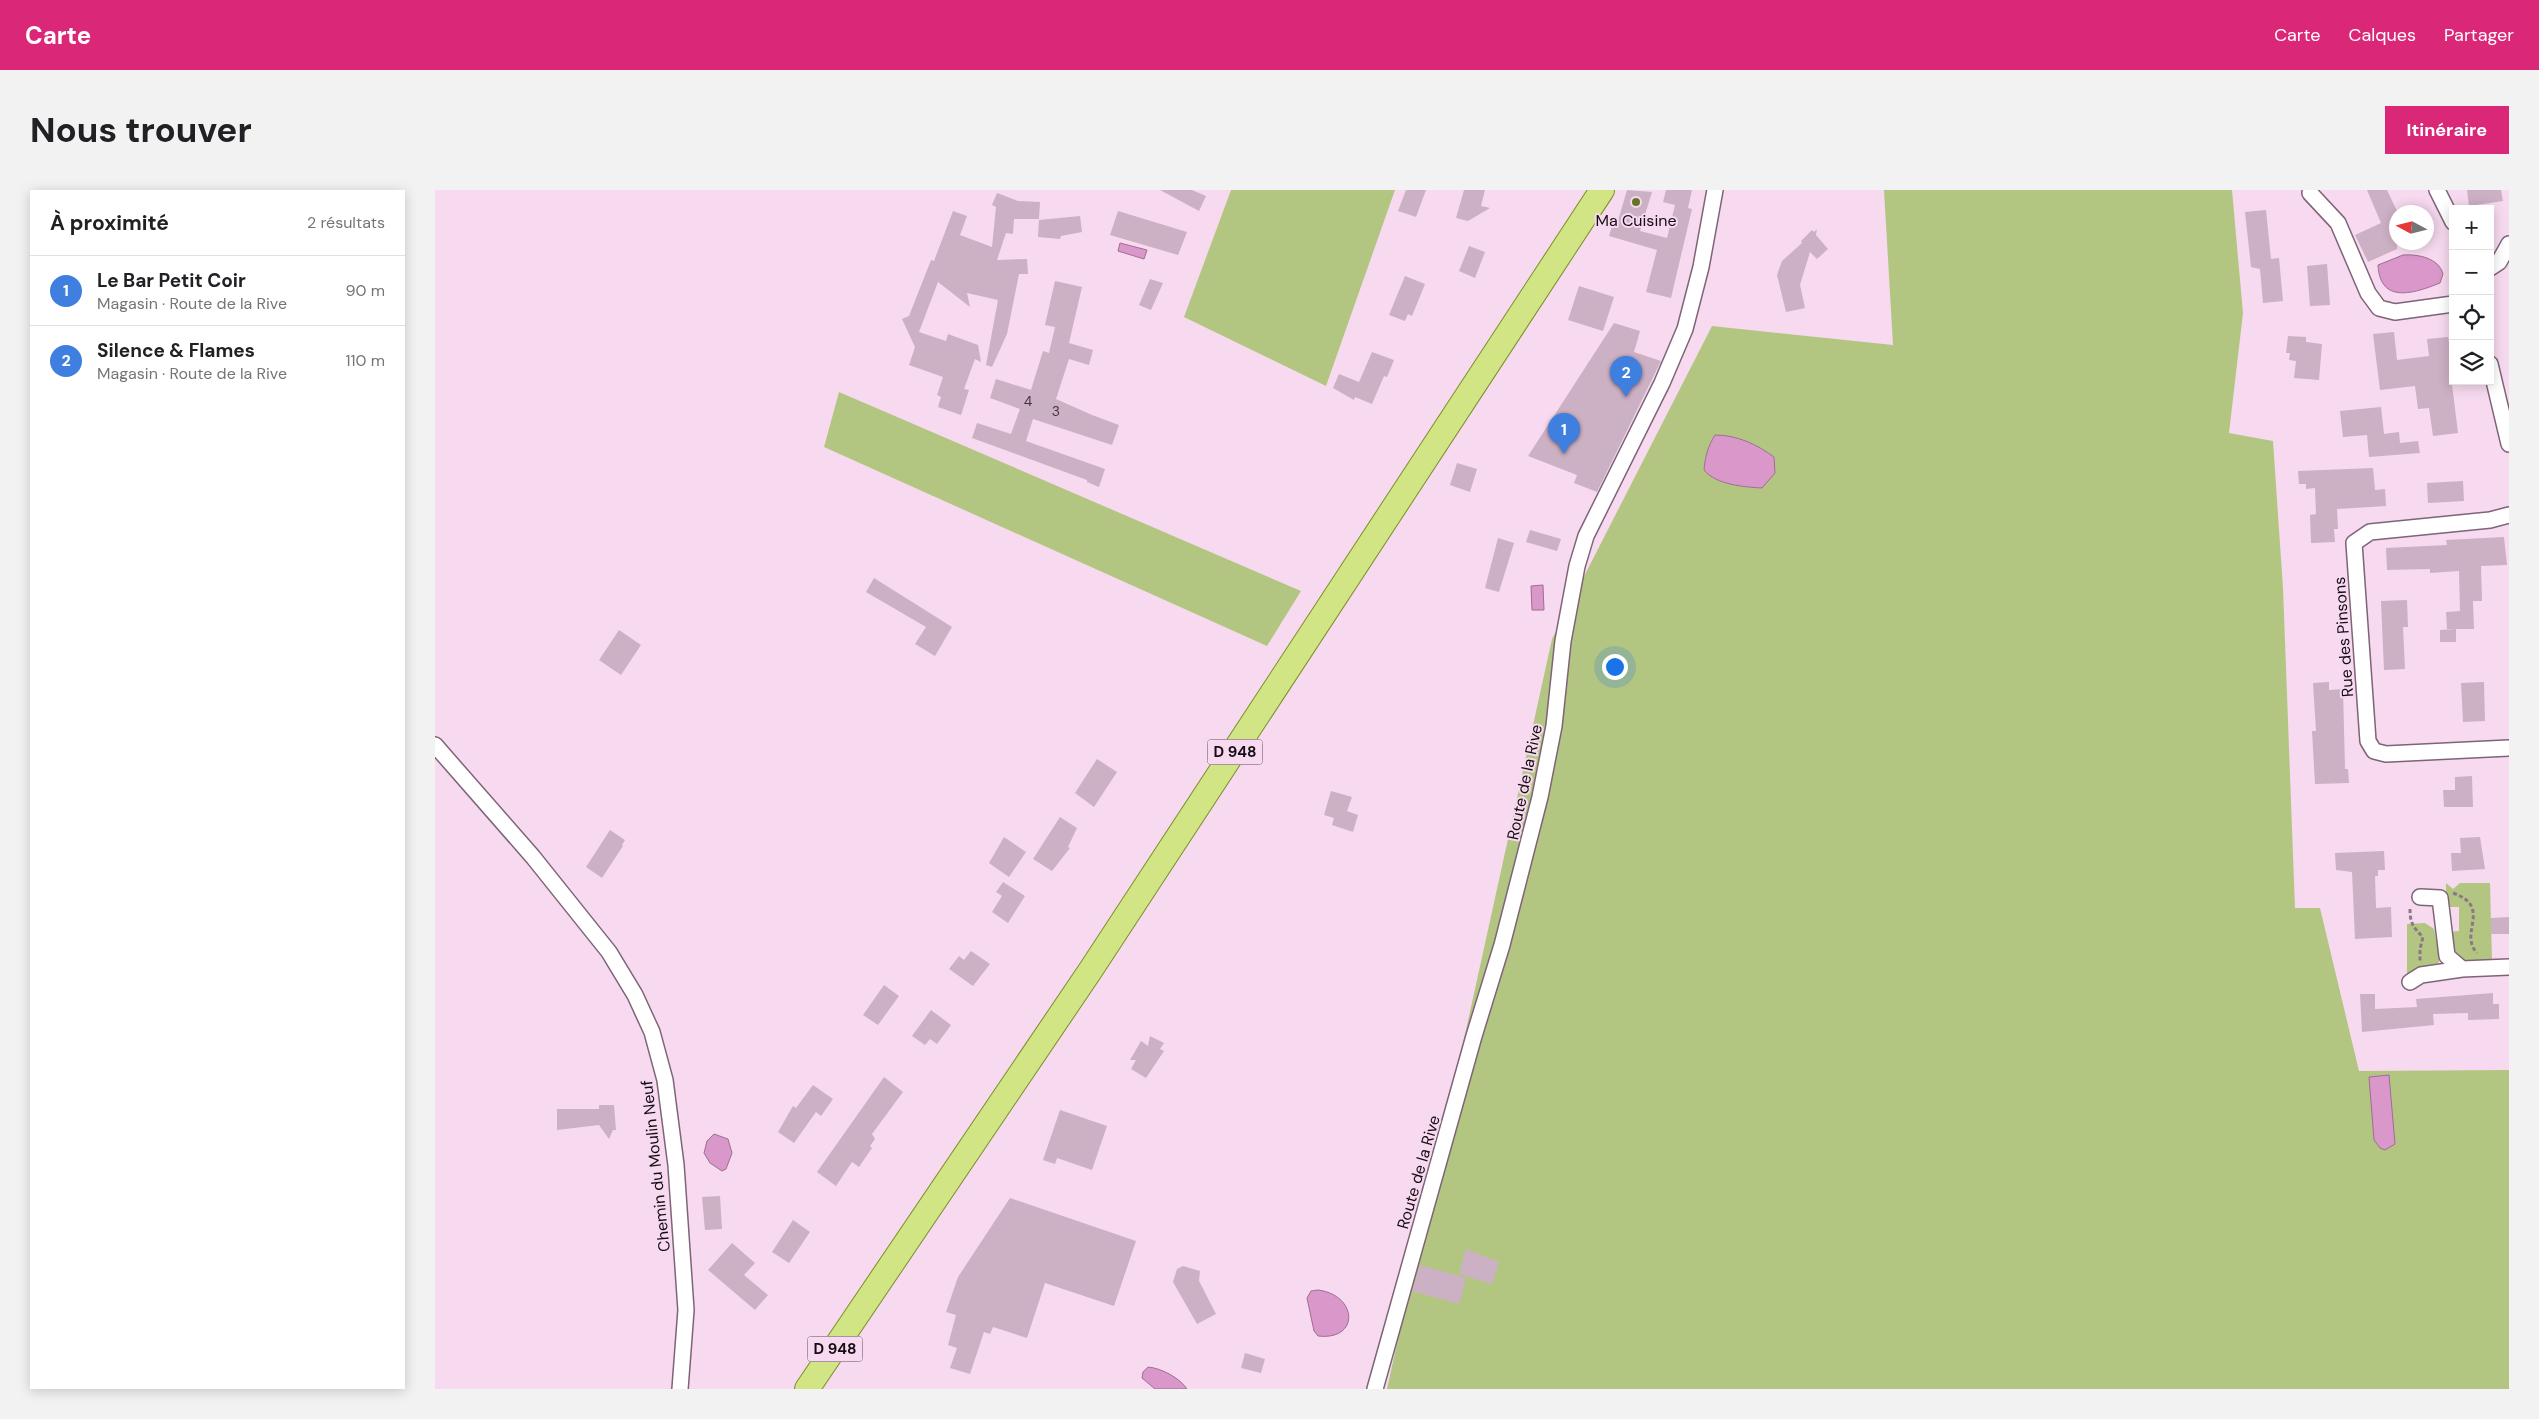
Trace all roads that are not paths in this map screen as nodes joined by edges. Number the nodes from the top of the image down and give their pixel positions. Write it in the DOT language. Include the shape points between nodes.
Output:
graph roads {
  1 [pos="1602,190"];
  2 [pos="1715,190"];
  3 [pos="2437,190"];
  4 [pos="2310,193"];
  5 [pos="2449,214"];
  6 [pos="2509,244"];
  7 [pos="2494,265"];
  8 [pos="2449,305"];
  9 [pos="2494,381"];
  10 [pos="2509,444"];
  11 [pos="2509,515"];
  12 [pos="435,746"];
  13 [pos="2509,748"];
  14 [pos="2420,897"];
  15 [pos="2509,967"];
  16 [pos="2461,969"];
  17 [pos="2415,978"];
  18 [pos="681,1389"];
  19 [pos="807,1389"];
  20 [pos="1375,1389"];
  1 -- 19 [label="main road, D 948" via="1112,938 936,1203"];
  2 -- 20 [label="street, Route de la Rive" via="1701,267 1685,329 1663,383 1587,536 1577,566 1540,798 1502,946"];
  3 -- 5 [label="street"];
  4 -- 8 [label="street" via="2339,223 2368,292 2379,308 2395,312"];
  6 -- 7 [label="street"];
  9 -- 10 [label="street"];
  11 -- 13 [label="street, Rue des Pinsons" via="2490,520 2369,532 2355,543 2368,740 2374,751 2386,754"];
  12 -- 18 [label="street, Chemin du Moulin Neuf" via="533,857 609,952 635,995 652,1032 665,1080 676,1165 687,1310"];
  14 -- 16 [label="street" via="2440,898 2447,956"];
  15 -- 16 [label="street"];
  16 -- 17 [label="street"];
}
